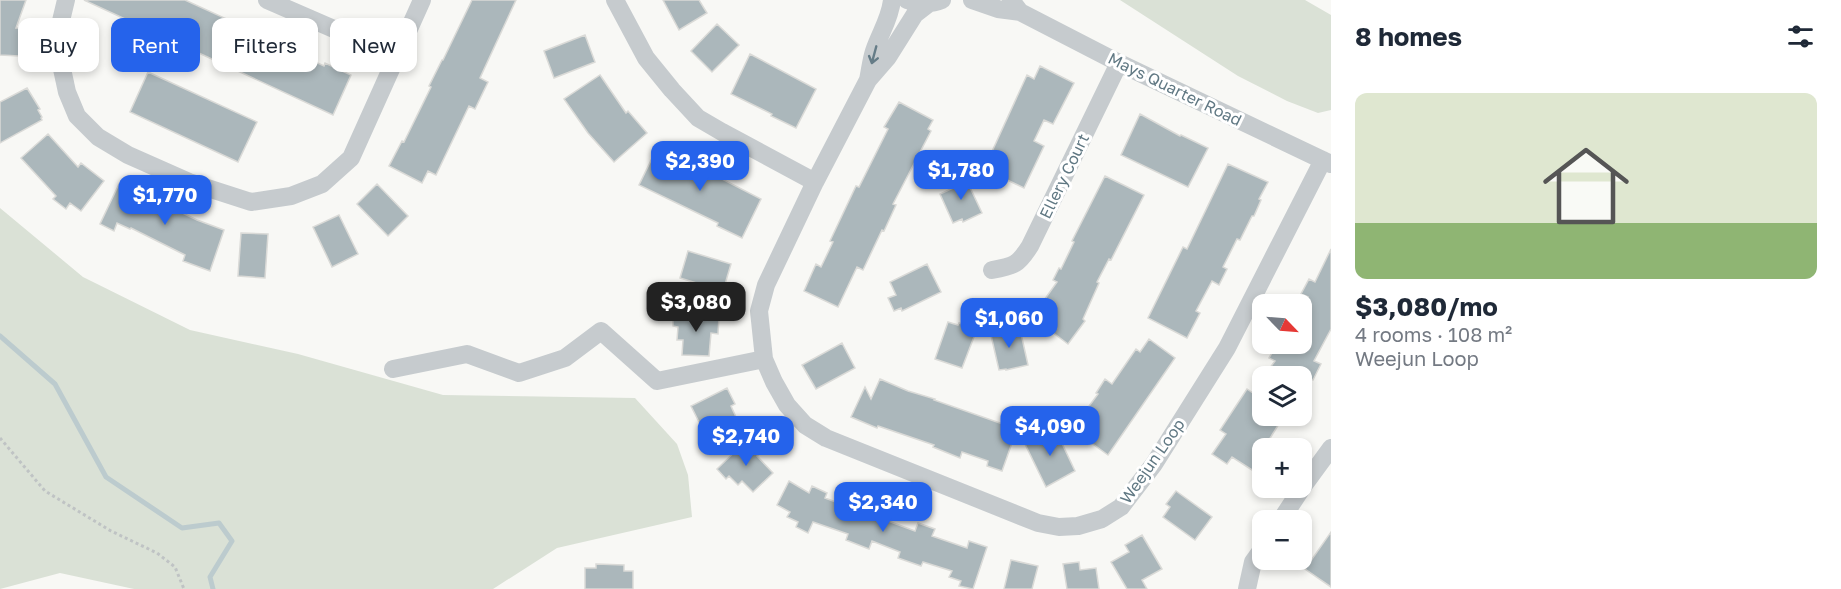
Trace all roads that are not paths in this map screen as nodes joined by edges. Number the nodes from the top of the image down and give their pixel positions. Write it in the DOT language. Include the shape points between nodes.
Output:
graph roads {
  1 [pos="66,0"];
  2 [pos="267,0"];
  3 [pos="422,0"];
  4 [pos="615,0"];
  5 [pos="892,0"];
  6 [pos="907,0"];
  7 [pos="972,0"];
  8 [pos="935,2"];
  9 [pos="1016,6"];
  10 [pos="414,18"];
  11 [pos="330,27"];
  12 [pos="1119,63"];
  13 [pos="389,72"];
  14 [pos="868,80"];
  15 [pos="1327,162"];
  16 [pos="815,182"];
  17 [pos="992,270"];
  18 [pos="764,358"];
  19 [pos="393,369"];
  20 [pos="1331,448"];
  21 [pos="1288,510"];
  22 [pos="1252,566"];
  23 [pos="1247,589"];
  1 -- 13 [label="street" via="59,55 77,116 98,137 128,154 189,182 251,202 291,196 322,184 351,158"];
  2 -- 11 [label="street"];
  3 -- 10 [label="street"];
  4 -- 16 [label="street" via="646,58 698,118"];
  5 -- 14 [label="street, Weejun Loop, one-way"];
  6 -- 8 [label="street"];
  7 -- 9 [label="street, Mays Quarter Road" via="998,9"];
  8 -- 14 [label="street, Weejun Loop" via="915,14"];
  9 -- 12 [label="street, Mays Quarter Road"];
  12 -- 15 [label="street, Mays Quarter Road"];
  12 -- 17 [label="street, Ellery Court" via="1030,246 1020,261"];
  14 -- 16 [label="street, Weejun Loop"];
  15 -- 18 [label="street, Weejun Loop" via="1227,348 1154,464 1121,507 1102,519 1078,526 1038,523 826,438 805,425 787,405"];
  16 -- 18 [label="street, Weejun Loop" via="766,285 759,311"];
  18 -- 19 [label="street" via="657,381 601,331 565,358 519,373 467,354"];
  20 -- 21 [label="street"];
  22 -- 23 [label="street"];
}
